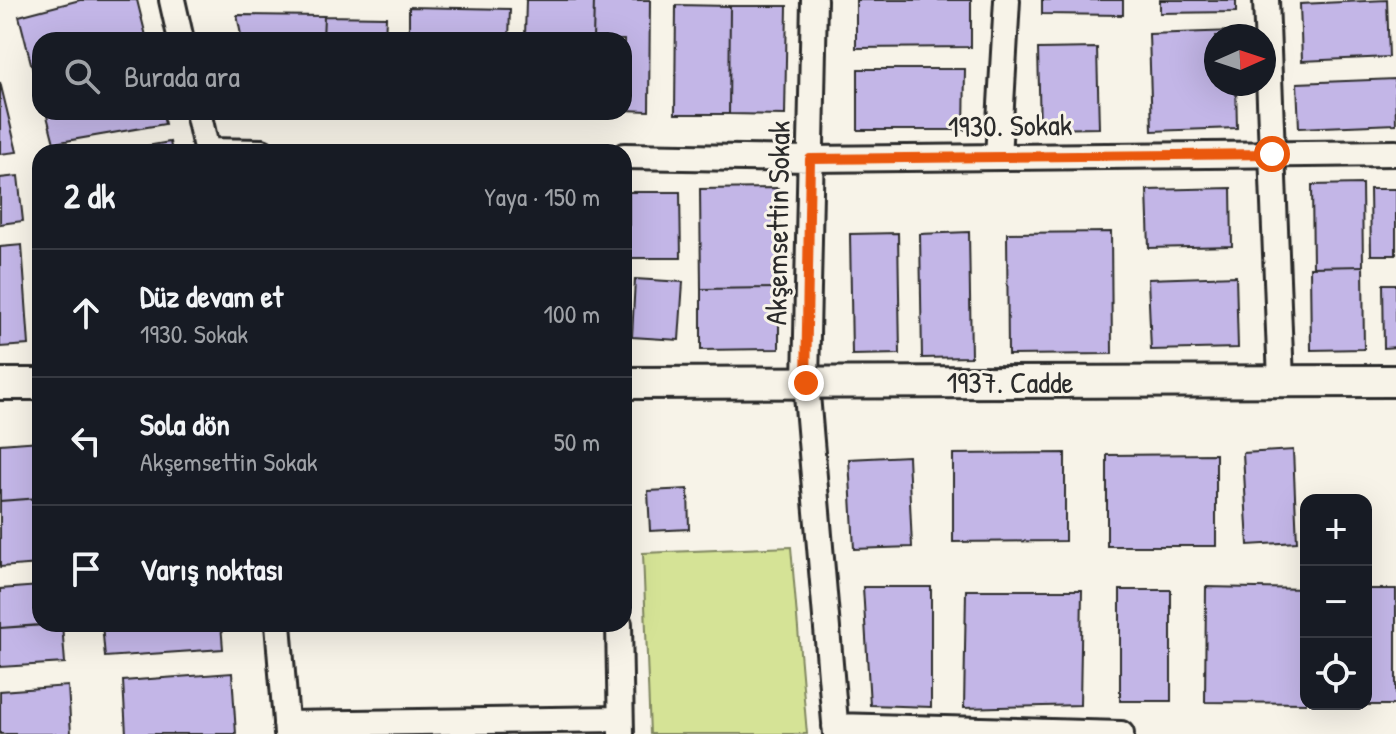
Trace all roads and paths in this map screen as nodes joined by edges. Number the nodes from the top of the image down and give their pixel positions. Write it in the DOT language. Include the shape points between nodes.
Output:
graph roads {
  1 [pos="172,0"];
  2 [pos="814,0"];
  3 [pos="1007,0"];
  4 [pos="1266,0"];
  5 [pos="179,32"];
  6 [pos="200,120"];
  7 [pos="205,144"];
  8 [pos="1396,153"];
  9 [pos="1272,154"];
  10 [pos="632,156"];
  11 [pos="998,157"];
  12 [pos="810,159"];
  13 [pos="1281,381"];
  14 [pos="1396,381"];
  15 [pos="632,383"];
  16 [pos="806,383"];
  17 [pos="0,384"];
  18 [pos="32,384"];
  19 [pos="279,632"];
  20 [pos="619,632"];
  21 [pos="621,726"];
  22 [pos="286,729"];
  23 [pos="835,730"];
  24 [pos="1121,734"];
  1 -- 5 [label="street"];
  2 -- 12 [label="street, Akşemsettin Sokak"];
  3 -- 11 [label="street"];
  4 -- 9 [label="street"];
  6 -- 7 [label="street"];
  8 -- 9 [label="street, 1930. Sokak"];
  9 -- 11 [label="street, 1930. Sokak"];
  9 -- 13 [label="street"];
  10 -- 12 [label="street, 1930. Sokak"];
  11 -- 12 [label="street, 1930. Sokak"];
  12 -- 16 [label="street, Akşemsettin Sokak"];
  13 -- 14 [label="street, 1937. Cadde"];
  13 -- 16 [label="street, 1937. Cadde"];
  15 -- 16 [label="street, 1937. Cadde"];
  16 -- 23 [label="street, Akşemsettin Sokak"];
  17 -- 18 [label="street"];
  19 -- 22 [label="street"];
  20 -- 21 [label="street"];
  21 -- 22 [label="street"];
  23 -- 24 [label="street"];
}
